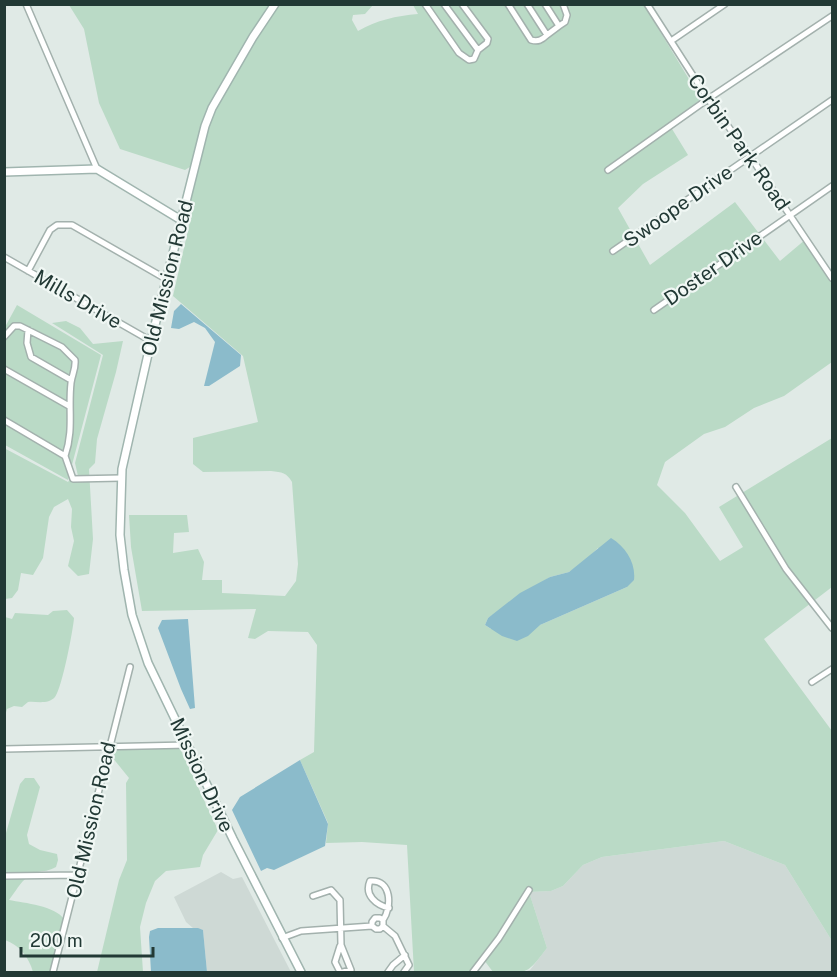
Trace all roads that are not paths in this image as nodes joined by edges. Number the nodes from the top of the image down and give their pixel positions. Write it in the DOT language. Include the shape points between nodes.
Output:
graph roads {
  1 [pos="26,4"];
  2 [pos="275,4"];
  3 [pos="424,4"];
  4 [pos="444,4"];
  5 [pos="462,4"];
  6 [pos="508,4"];
  7 [pos="527,4"];
  8 [pos="545,4"];
  9 [pos="563,4"];
  10 [pos="647,4"];
  11 [pos="725,4"];
  12 [pos="832,16"];
  13 [pos="559,26"];
  14 [pos="547,35"];
  15 [pos="671,41"];
  16 [pos="478,50"];
  17 [pos="708,99"];
  18 [pos="832,100"];
  19 [pos="750,156"];
  20 [pos="97,169"];
  21 [pos="608,170"];
  22 [pos="4,172"];
  23 [pos="832,186"];
  24 [pos="789,215"];
  25 [pos="181,220"];
  26 [pos="613,251"];
  27 [pos="4,257"];
  28 [pos="28,271"];
  29 [pos="831,275"];
  30 [pos="166,279"];
  31 [pos="654,310"];
  32 [pos="28,330"];
  33 [pos="4,337"];
  34 [pos="151,341"];
  35 [pos="4,369"];
  36 [pos="71,380"];
  37 [pos="69,406"];
  38 [pos="4,420"];
  39 [pos="65,456"];
  40 [pos="122,478"];
  41 [pos="736,487"];
  42 [pos="124,570"];
  43 [pos="832,628"];
  44 [pos="130,667"];
  45 [pos="832,669"];
  46 [pos="812,682"];
  47 [pos="188,745"];
  48 [pos="109,746"];
  49 [pos="4,749"];
  50 [pos="79,875"];
  51 [pos="4,876"];
  52 [pos="529,890"];
  53 [pos="313,896"];
  54 [pos="389,908"];
  55 [pos="383,923"];
  56 [pos="372,926"];
  57 [pos="340,929"];
  58 [pos="282,938"];
  59 [pos="341,945"];
  60 [pos="405,955"];
  61 [pos="53,972"];
  62 [pos="301,972"];
  63 [pos="341,972"];
  64 [pos="388,972"];
  65 [pos="404,972"];
  66 [pos="473,972"];
  1 -- 20 [label="street"];
  2 -- 25 [label="street, Old Mission Road" via="212,108"];
  3 -- 16 [label="street" via="465,59 474,59"];
  4 -- 16 [label="street"];
  5 -- 16 [label="street" via="488,39 488,44"];
  6 -- 14 [label="street" via="531,40 542,40"];
  7 -- 14 [label="street"];
  8 -- 13 [label="street"];
  9 -- 13 [label="street" via="567,15"];
  10 -- 15 [label="street, Corbin Park Road"];
  11 -- 15 [label="street"];
  12 -- 17 [label="street"];
  13 -- 14 [label="street"];
  15 -- 17 [label="street, Corbin Park Road"];
  17 -- 19 [label="street, Corbin Park Road"];
  17 -- 21 [label="street"];
  18 -- 19 [label="street, Swoope Drive"];
  19 -- 24 [label="street, Corbin Park Road"];
  19 -- 26 [label="street, Swoope Drive"];
  20 -- 22 [label="street"];
  20 -- 25 [label="street"];
  23 -- 24 [label="street, Doster Drive"];
  24 -- 29 [label="street, Corbin Park Road"];
  24 -- 31 [label="street, Doster Drive"];
  25 -- 30 [label="street, Old Mission Road"];
  27 -- 28 [label="street, Mills Drive"];
  28 -- 30 [label="street" via="50,230 57,225 72,225"];
  28 -- 34 [label="street, Mills Drive"];
  30 -- 34 [label="street, Old Mission Road"];
  32 -- 33 [label="street" via="14,326"];
  32 -- 36 [label="street" via="27,344 32,357"];
  32 -- 36 [label="street" via="72,354 76,367"];
  34 -- 40 [label="street, Old Mission Road"];
  35 -- 37 [label="street"];
  36 -- 37 [label="street"];
  37 -- 39 [label="street" via="72,427"];
  38 -- 39 [label="street"];
  39 -- 40 [label="street" via="73,479"];
  40 -- 42 [label="street, Old Mission Road" via="120,535"];
  41 -- 43 [label="street" via="786,569"];
  42 -- 47 [label="street, Mission Drive" via="132,615 148,663"];
  44 -- 48 [label="street, Old Mission Road"];
  45 -- 46 [label="street"];
  47 -- 48 [label="street"];
  47 -- 58 [label="street, Mission Drive"];
  48 -- 49 [label="street"];
  48 -- 50 [label="street, Old Mission Road"];
  50 -- 51 [label="street"];
  50 -- 61 [label="street, Old Mission Road"];
  52 -- 66 [label="street"];
  53 -- 57 [label="street" via="331,890 338,896"];
  54 -- 54 [label="street" via="386,888 370,881 371,898"];
  54 -- 55 [label="street"];
  55 -- 56 [label="street" via="378,929"];
  55 -- 56 [label="street" via="375,918"];
  55 -- 60 [label="street"];
  56 -- 57 [label="street"];
  57 -- 58 [label="street" via="301,931"];
  57 -- 59 [label="street"];
  58 -- 62 [label="street, Mission Drive"];
  59 -- 63 [label="street" via="335,962"];
  59 -- 63 [label="street" via="351,970"];
  60 -- 64 [label="street"];
  60 -- 65 [label="street" via="409,965"];
}
